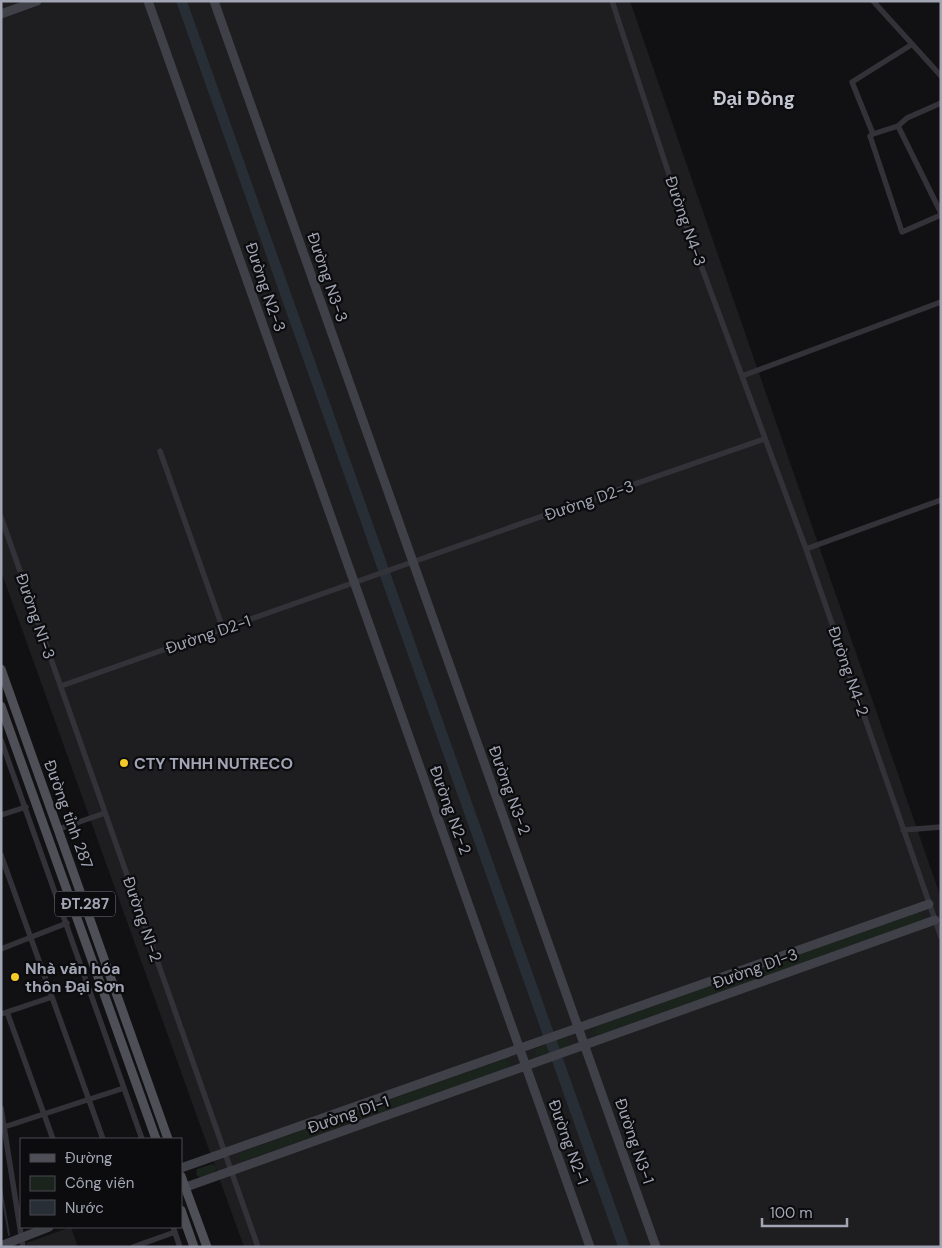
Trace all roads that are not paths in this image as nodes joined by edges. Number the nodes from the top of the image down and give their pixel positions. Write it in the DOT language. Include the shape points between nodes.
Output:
graph roads {
  1 [pos="37,1"];
  2 [pos="148,1"];
  3 [pos="214,1"];
  4 [pos="612,1"];
  5 [pos="873,1"];
  6 [pos="1,14"];
  7 [pos="911,45"];
  8 [pos="941,76"];
  9 [pos="941,103"];
  10 [pos="898,126"];
  11 [pos="873,134"];
  12 [pos="939,203"];
  13 [pos="941,214"];
  14 [pos="941,302"];
  15 [pos="742,376"];
  16 [pos="764,439"];
  17 [pos="160,451"];
  18 [pos="941,500"];
  19 [pos="1,517"];
  20 [pos="806,549"];
  21 [pos="413,562"];
  22 [pos="355,582"];
  23 [pos="223,629"];
  24 [pos="1,669"];
  25 [pos="61,686"];
  26 [pos="2,708"];
  27 [pos="1,740"];
  28 [pos="49,801"];
  29 [pos="37,805"];
  30 [pos="26,807"];
  31 [pos="105,813"];
  32 [pos="2,814"];
  33 [pos="941,828"];
  34 [pos="59,830"];
  35 [pos="903,830"];
  36 [pos="1,855"];
  37 [pos="929,904"];
  38 [pos="935,920"];
  39 [pos="67,923"];
  40 [pos="941,936"];
  41 [pos="30,937"];
  42 [pos="1,948"];
  43 [pos="52,997"];
  44 [pos="4,1013"];
  45 [pos="580,1027"];
  46 [pos="586,1045"];
  47 [pos="519,1048"];
  48 [pos="526,1067"];
  49 [pos="124,1088"];
  50 [pos="89,1100"];
  51 [pos="1,1108"];
  52 [pos="44,1114"];
  53 [pos="3,1128"];
  54 [pos="53,1138"];
  55 [pos="103,1138"];
  56 [pos="142,1138"];
  57 [pos="156,1138"];
  58 [pos="168,1138"];
  59 [pos="225,1153"];
  60 [pos="182,1168"];
  61 [pos="232,1170"];
  62 [pos="183,1186"];
  63 [pos="182,1213"];
  64 [pos="47,1228"];
  65 [pos="174,1230"];
  66 [pos="2,1243"];
  67 [pos="22,1243"];
  68 [pos="133,1247"];
  69 [pos="180,1247"];
  70 [pos="194,1247"];
  71 [pos="207,1247"];
  72 [pos="258,1247"];
  73 [pos="590,1247"];
  74 [pos="656,1247"];
  1 -- 6 [label="street"];
  2 -- 22 [label="street, Đường N2-3"];
  3 -- 21 [label="street, Đường N3-3"];
  4 -- 15 [label="street, Đường N4-3" via="682,214"];
  5 -- 7 [label="street"];
  7 -- 8 [label="street"];
  7 -- 11 [label="street" via="852,82"];
  9 -- 10 [label="street" via="907,118"];
  10 -- 11 [label="street"];
  10 -- 12 [label="street"];
  11 -- 13 [label="street" via="870,136 902,232"];
  12 -- 13 [label="street"];
  14 -- 15 [label="street"];
  15 -- 16 [label="street, Đường N4-3"];
  16 -- 20 [label="street, Đường N4-2"];
  16 -- 21 [label="street, Đường D2-3"];
  17 -- 23 [label="street"];
  18 -- 20 [label="street"];
  19 -- 25 [label="street, Đường N1-3"];
  20 -- 35 [label="street, Đường N4-2"];
  21 -- 22 [label="street, Đường D2-3"];
  21 -- 45 [label="street, Đường N3-2"];
  22 -- 23 [label="street, Đường D2-1"];
  22 -- 47 [label="street, Đường N2-2"];
  23 -- 25 [label="street, Đường D2-1"];
  24 -- 28 [label="main road, Đường tỉnh 287 / ĐT.287"];
  25 -- 31 [label="street, Đường N1-2"];
  26 -- 29 [label="main road, Đường tỉnh 287 / ĐT.287"];
  27 -- 30 [label="street"];
  28 -- 29 [label="main road"];
  28 -- 34 [label="main road, Đường tỉnh 287 / ĐT.287"];
  29 -- 57 [label="main road, Đường tỉnh 287 / ĐT.287"];
  30 -- 32 [label="street"];
  30 -- 39 [label="street"];
  31 -- 34 [label="street"];
  31 -- 59 [label="street, Đường N1-2"];
  33 -- 35 [label="street"];
  34 -- 58 [label="main road, Đường tỉnh 287 / ĐT.287"];
  35 -- 37 [label="street, Đường N4-2"];
  36 -- 41 [label="street"];
  37 -- 38 [label="street, Đường N4-2"];
  37 -- 45 [label="street, Đường D1-3"];
  38 -- 40 [label="street, Đường N4-2"];
  38 -- 46 [label="street, Đường D1-3"];
  39 -- 41 [label="street"];
  39 -- 49 [label="street"];
  41 -- 42 [label="street"];
  41 -- 43 [label="street"];
  43 -- 44 [label="street"];
  43 -- 50 [label="street"];
  44 -- 52 [label="street"];
  45 -- 46 [label="street, Đường N3-2"];
  45 -- 47 [label="street, Đường D1-3"];
  46 -- 48 [label="street, Đường D1-3"];
  46 -- 74 [label="street, Đường N3-1"];
  47 -- 48 [label="street, Đường N2-1"];
  47 -- 59 [label="street, Đường D1-1"];
  48 -- 61 [label="street, Đường D1-1"];
  48 -- 73 [label="street, Đường N2-1"];
  49 -- 50 [label="street"];
  49 -- 56 [label="street"];
  50 -- 52 [label="street"];
  50 -- 55 [label="street"];
  51 -- 53 [label="street"];
  52 -- 53 [label="street"];
  52 -- 54 [label="street"];
  53 -- 67 [label="street"];
  59 -- 60 [label="street, Đường D1-1"];
  59 -- 61 [label="street, Đường N1-2"];
  61 -- 62 [label="street, Đường D1-1"];
  61 -- 72 [label="street, Đường N1-2"];
  62 -- 71 [label="main road"];
  63 -- 70 [label="main road"];
  64 -- 67 [label="street"];
  65 -- 68 [label="street"];
  65 -- 69 [label="street"];
  66 -- 67 [label="street"];
}
